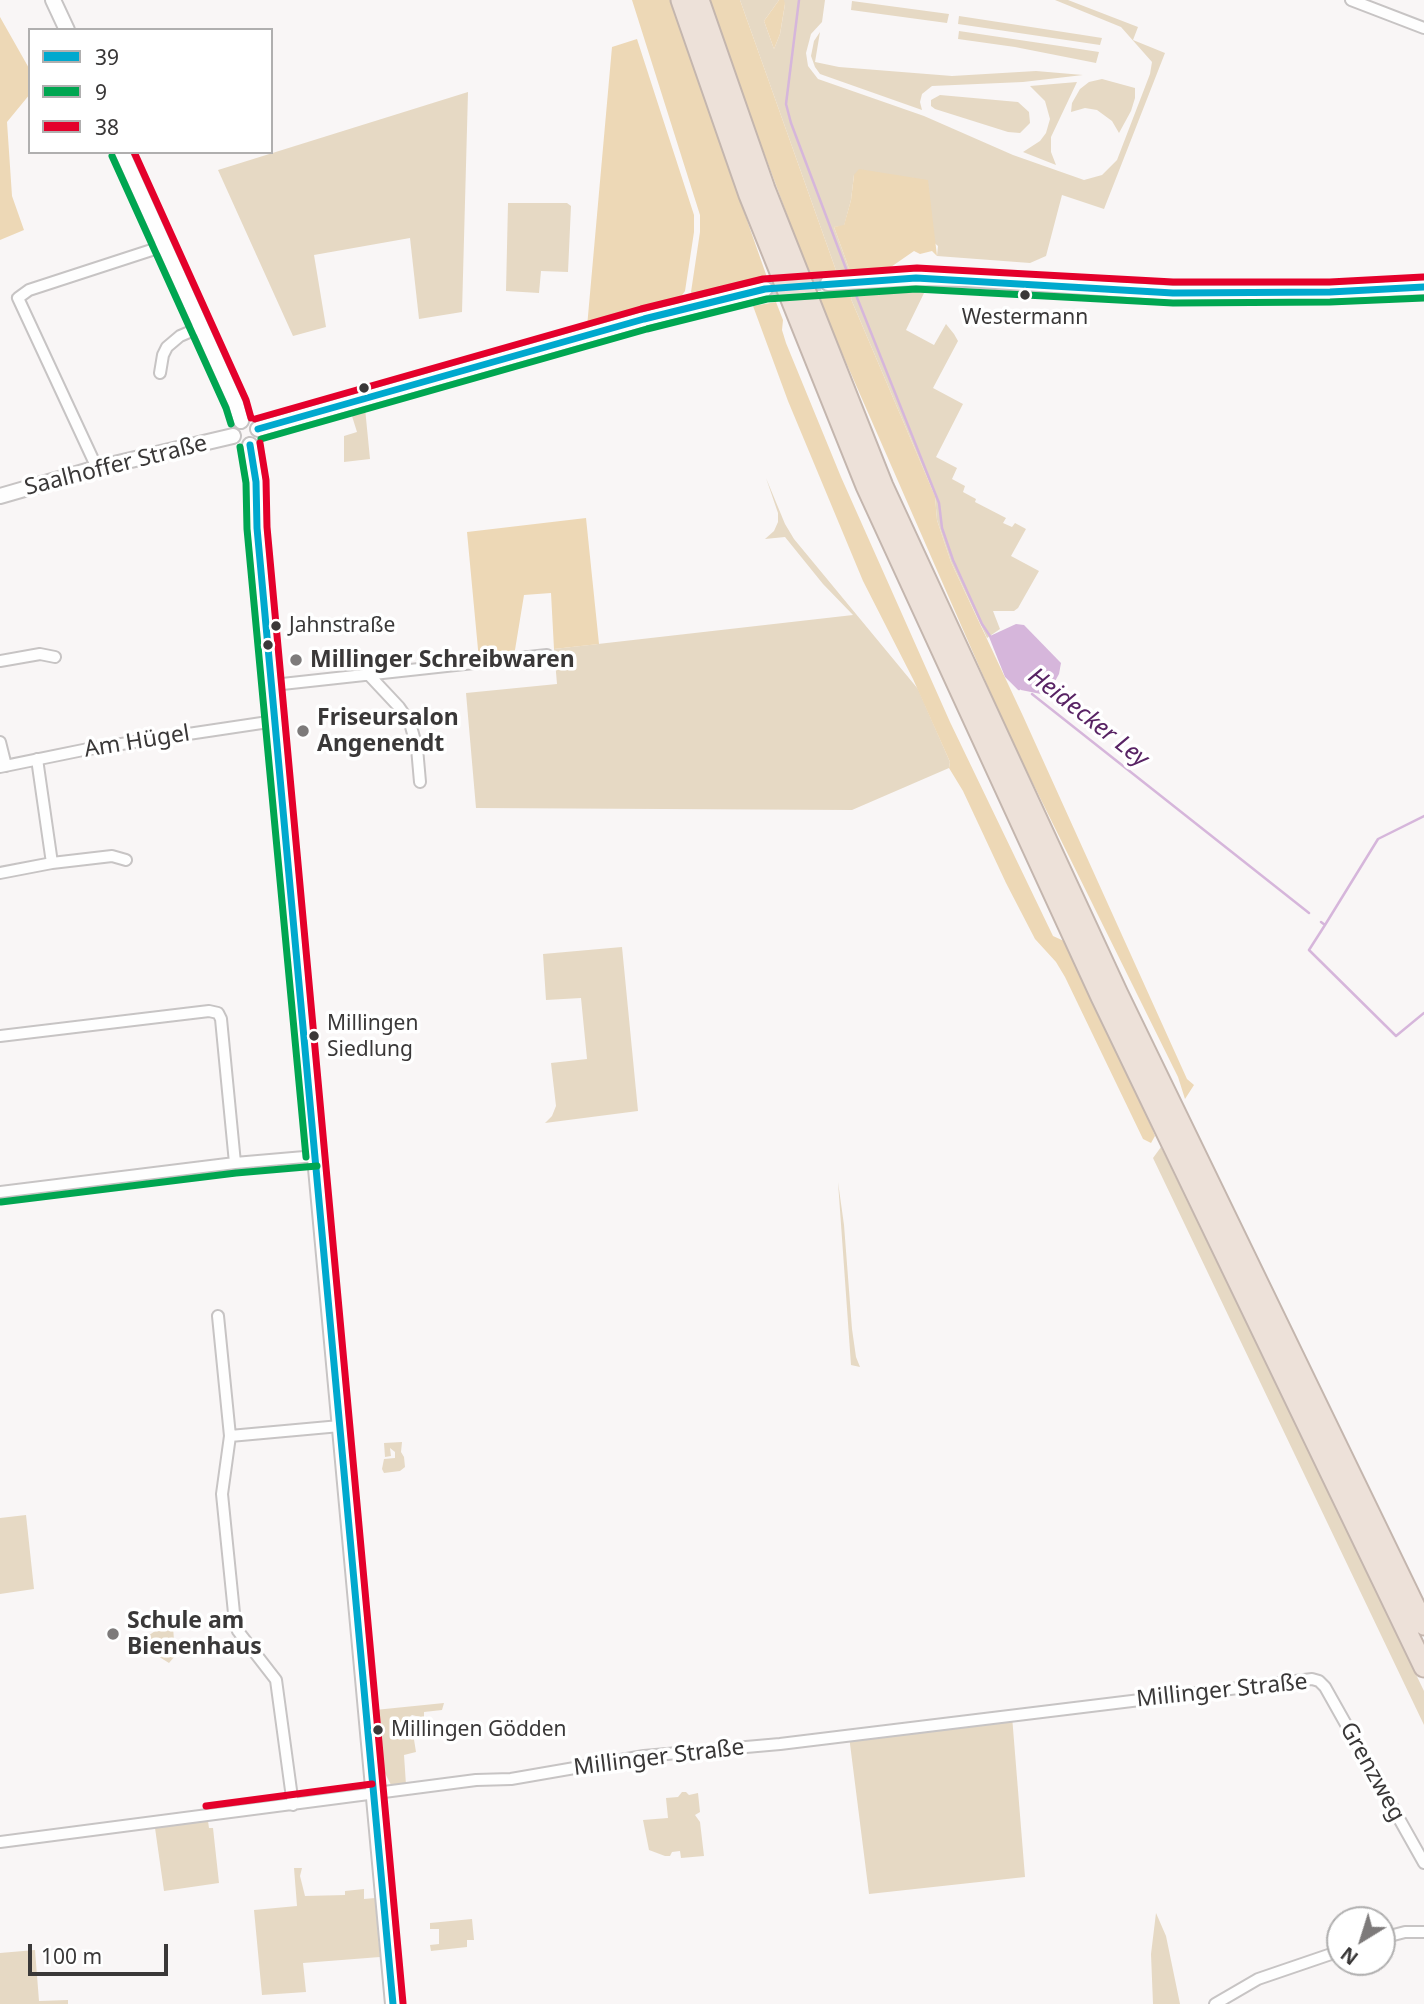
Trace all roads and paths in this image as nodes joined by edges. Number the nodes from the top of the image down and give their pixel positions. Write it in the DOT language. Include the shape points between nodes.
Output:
graph roads {
  1 [pos="53,0"];
  2 [pos="681,0"];
  3 [pos="699,0"];
  4 [pos="1350,0"];
  5 [pos="66,28"];
  6 [pos="1424,28"];
  7 [pos="123,154"];
  8 [pos="164,246"];
  9 [pos="828,283"];
  10 [pos="1424,287"];
  11 [pos="765,289"];
  12 [pos="201,327"];
  13 [pos="160,373"];
  14 [pos="240,421"];
  15 [pos="258,429"];
  16 [pos="233,436"];
  17 [pos="250,445"];
  18 [pos="97,468"];
  19 [pos="0,496"];
  20 [pos="547,655"];
  21 [pos="55,657"];
  22 [pos="0,661"];
  23 [pos="369,675"];
  24 [pos="273,685"];
  25 [pos="275,721"];
  26 [pos="0,742"];
  27 [pos="37,759"];
  28 [pos="3,766"];
  29 [pos="420,782"];
  30 [pos="126,860"];
  31 [pos="52,863"];
  32 [pos="0,873"];
  33 [pos="0,1036"];
  34 [pos="316,1156"];
  35 [pos="235,1163"];
  36 [pos="0,1192"];
  37 [pos="218,1316"];
  38 [pos="340,1426"];
  39 [pos="230,1436"];
  40 [pos="1424,1625"];
  41 [pos="1424,1667"];
  42 [pos="1319,1681"];
  43 [pos="373,1794"];
  44 [pos="293,1805"];
  45 [pos="0,1842"];
  46 [pos="1424,1863"];
  47 [pos="1424,1932"];
  48 [pos="1396,1934"];
  49 [pos="1326,1956"];
  50 [pos="393,2004"];
  51 [pos="1215,2004"];
  1 -- 5 [label="street"];
  2 -- 41 [label="highway" via="749,195 866,486 1101,997"];
  3 -- 40 [label="highway" via="765,189 883,486 1118,994"];
  4 -- 6 [label="street"];
  7 -- 8 [label="street"];
  8 -- 12 [label="street"];
  8 -- 18 [label="street" via="29,290 18,298"];
  9 -- 10 [label="street" via="966,279 1173,293"];
  11 -- 15 [label="street"];
  12 -- 13 [label="street" via="167,347"];
  12 -- 14 [label="street"];
  14 -- 15 [label="street" via="249,420"];
  14 -- 16 [label="street"];
  15 -- 17 [label="street" via="256,441"];
  16 -- 17 [label="street" via="241,445"];
  16 -- 18 [label="street, Saalhoffer Straße"];
  17 -- 24 [label="street"];
  18 -- 19 [label="street, Saalhoffer Straße"];
  20 -- 23 [label="street"];
  21 -- 22 [label="street" via="40,654"];
  23 -- 24 [label="street"];
  23 -- 29 [label="street" via="410,723"];
  24 -- 25 [label="street"];
  25 -- 27 [label="street, Am Hügel"];
  25 -- 34 [label="street"];
  26 -- 28 [label="street"];
  27 -- 28 [label="street, Am Hügel"];
  27 -- 31 [label="street"];
  30 -- 31 [label="street" via="112,856"];
  31 -- 32 [label="street"];
  33 -- 35 [label="street" via="218,1013"];
  34 -- 35 [label="street"];
  34 -- 38 [label="street"];
  35 -- 36 [label="street"];
  37 -- 39 [label="street"];
  38 -- 39 [label="street"];
  38 -- 43 [label="street"];
  39 -- 44 [label="street" via="222,1494 234,1623 276,1680"];
  42 -- 43 [label="street, Millinger Straße" via="644,1756 511,1779"];
  42 -- 46 [label="street, Grenzweg"];
  43 -- 44 [label="street, Millinger Straße"];
  43 -- 50 [label="street"];
  44 -- 45 [label="street, Millinger Straße"];
  47 -- 48 [label="street"];
  49 -- 51 [label="street" via="1258,1979"];
}
